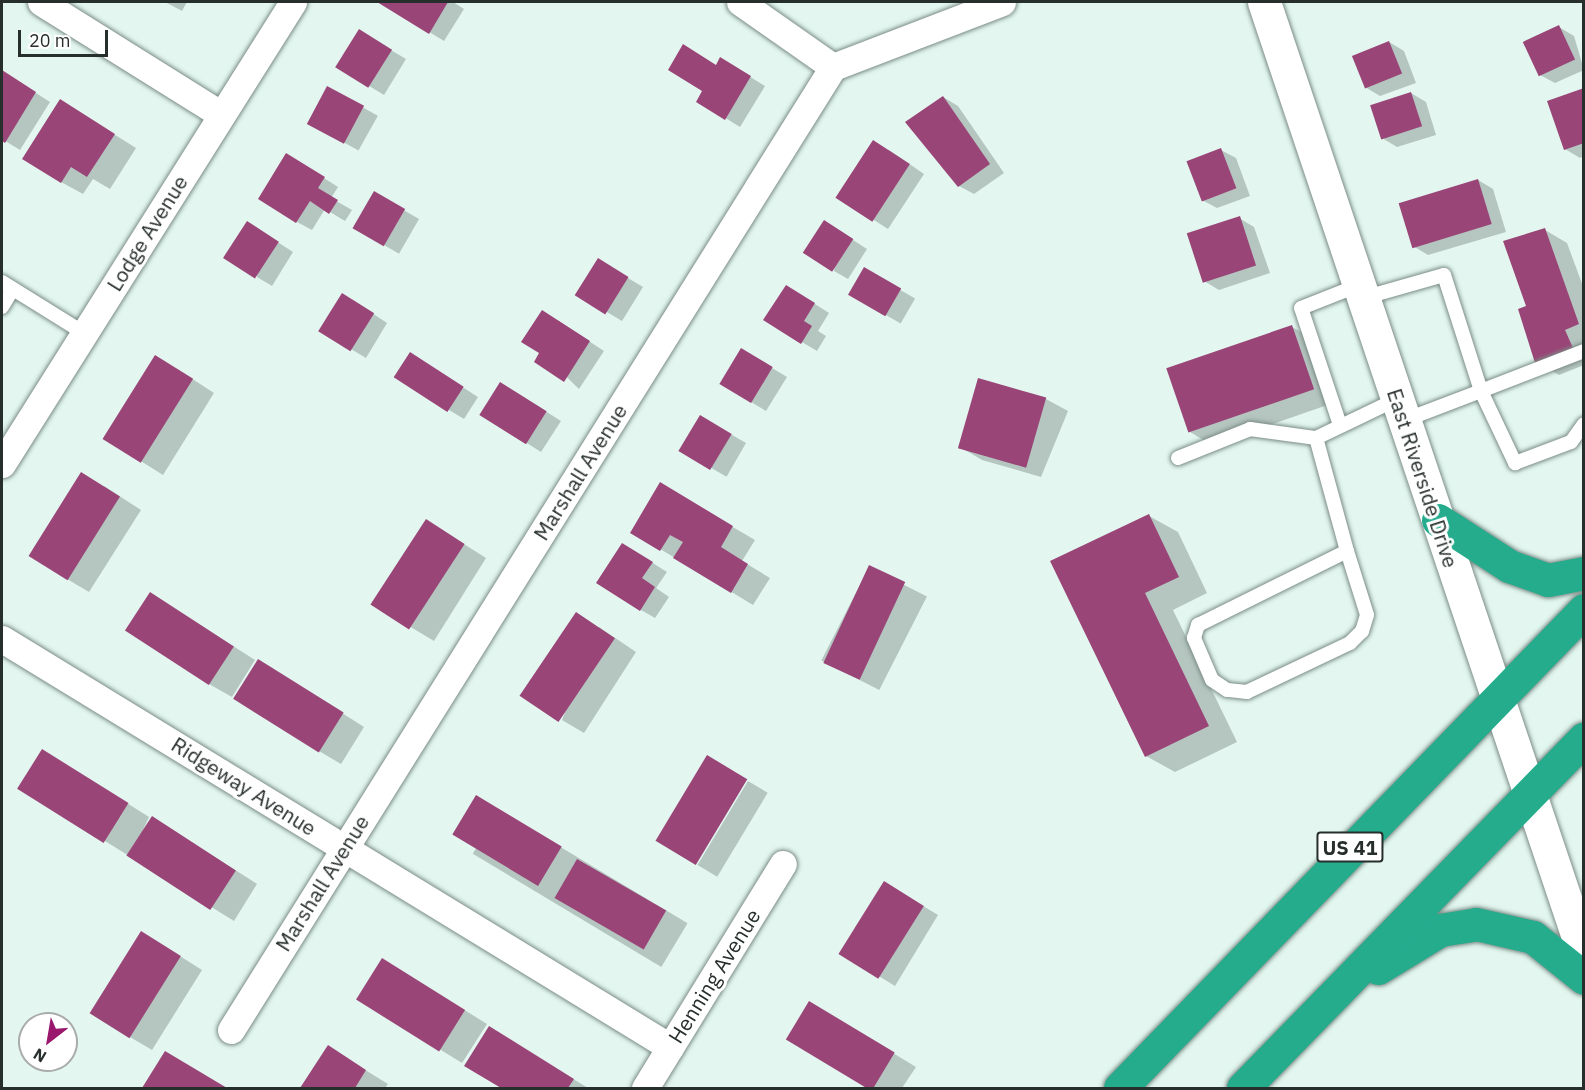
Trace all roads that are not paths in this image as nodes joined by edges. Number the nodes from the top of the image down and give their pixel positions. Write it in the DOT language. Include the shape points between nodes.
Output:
graph roads {
  1 [pos="41,2"];
  2 [pos="293,2"];
  3 [pos="740,2"];
  4 [pos="1002,2"];
  5 [pos="1264,2"];
  6 [pos="833,67"];
  7 [pos="222,115"];
  8 [pos="7,285"];
  9 [pos="1361,291"];
  10 [pos="2,307"];
  11 [pos="84,333"];
  12 [pos="1584,351"];
  13 [pos="1481,391"];
  14 [pos="1401,410"];
  15 [pos="1584,424"];
  16 [pos="1340,425"];
  17 [pos="1316,438"];
  18 [pos="1178,458"];
  19 [pos="3,459"];
  20 [pos="1438,520"];
  21 [pos="1347,552"];
  22 [pos="1584,573"];
  23 [pos="1584,610"];
  24 [pos="2,639"];
  25 [pos="1494,700"];
  26 [pos="1584,739"];
  27 [pos="1527,796"];
  28 [pos="344,848"];
  29 [pos="783,864"];
  30 [pos="1584,955"];
  31 [pos="1584,978"];
  32 [pos="1304,1023"];
  33 [pos="231,1030"];
  34 [pos="670,1047"];
  35 [pos="645,1089"];
  36 [pos="1120,1089"];
  37 [pos="1243,1089"];
  1 -- 7 [label="street"];
  2 -- 7 [label="street, Lodge Avenue"];
  3 -- 6 [label="street"];
  4 -- 6 [label="street"];
  5 -- 9 [label="street, East Riverside Drive"];
  6 -- 28 [label="street, Marshall Avenue"];
  7 -- 11 [label="street, Lodge Avenue"];
  8 -- 10 [label="lane"];
  8 -- 11 [label="lane"];
  9 -- 13 [label="lane" via="1444,275"];
  9 -- 14 [label="street, East Riverside Drive"];
  9 -- 16 [label="lane" via="1301,309"];
  11 -- 19 [label="street, Lodge Avenue"];
  12 -- 13 [label="lane"];
  13 -- 14 [label="lane"];
  13 -- 15 [label="lane" via="1515,463 1571,442"];
  14 -- 16 [label="lane"];
  14 -- 20 [label="street, East Riverside Drive"];
  16 -- 17 [label="lane"];
  17 -- 18 [label="lane" via="1250,429"];
  17 -- 21 [label="lane"];
  20 -- 22 [label="highway" via="1509,566 1548,580"];
  20 -- 25 [label="street, East Riverside Drive"];
  21 -- 21 [label="lane" via="1198,626 1194,638 1212,680 1227,690 1247,692 1350,643 1362,631 1367,615"];
  23 -- 25 [label="highway, US 41"];
  24 -- 28 [label="street, Ridgeway Avenue"];
  25 -- 27 [label="street, East Riverside Drive"];
  25 -- 36 [label="highway, US 41"];
  26 -- 27 [label="highway"];
  27 -- 30 [label="street, East Riverside Drive"];
  27 -- 32 [label="highway"];
  28 -- 33 [label="street, Marshall Avenue"];
  28 -- 34 [label="street, Ridgeway Avenue"];
  29 -- 34 [label="street, Henning Avenue"];
  31 -- 32 [label="highway" via="1556,952 1517,931 1454,926 1408,946"];
  32 -- 37 [label="highway"];
  34 -- 35 [label="street, Henning Avenue"];
}
